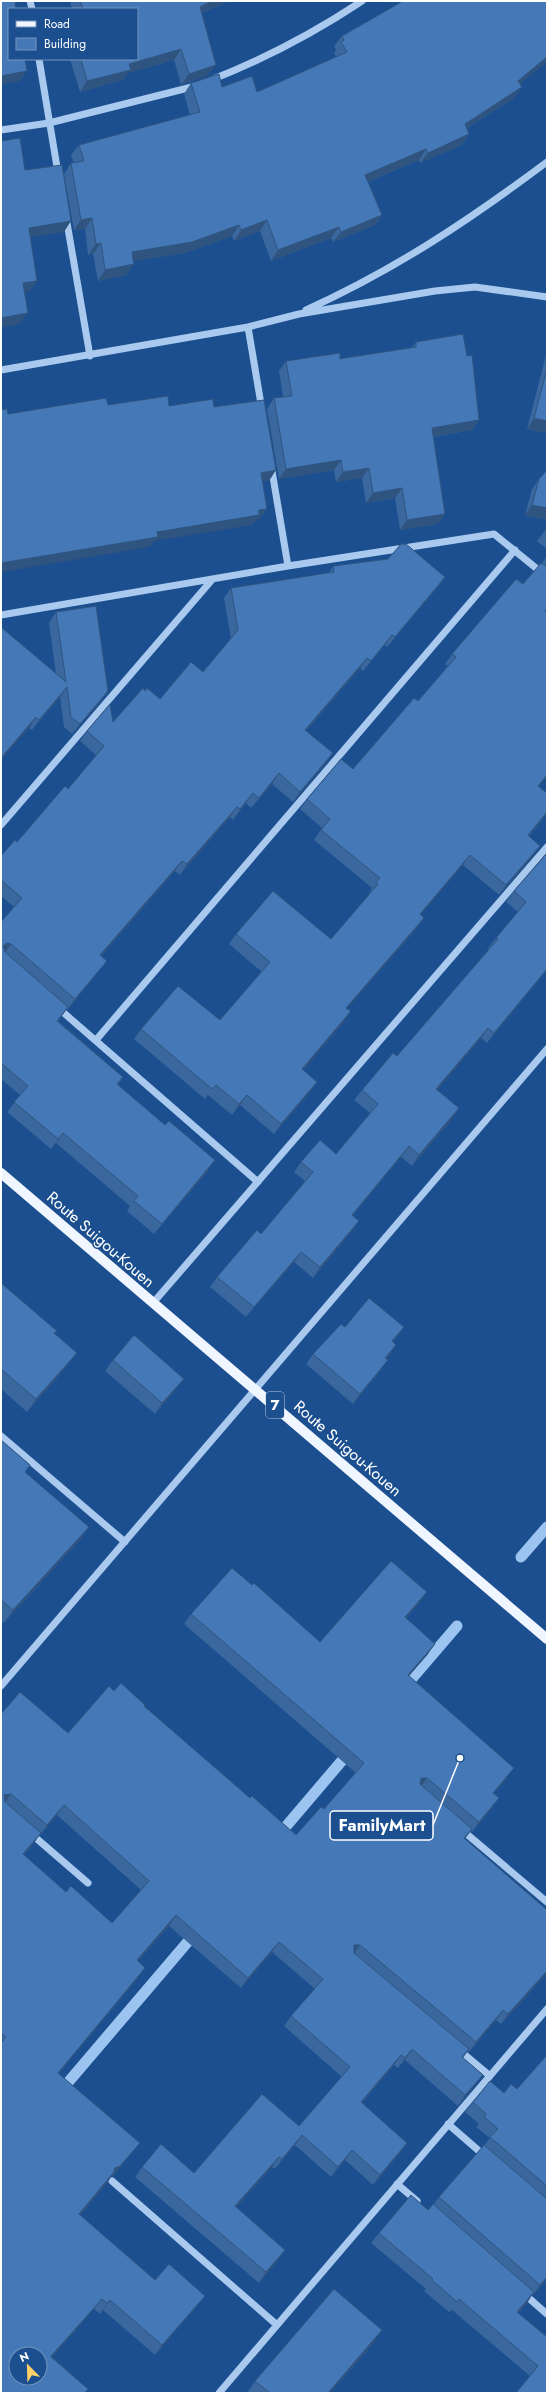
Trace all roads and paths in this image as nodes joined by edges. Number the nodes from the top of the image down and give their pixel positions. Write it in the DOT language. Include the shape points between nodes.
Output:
graph roads {
  1 [pos="362,1"];
  2 [pos="39,60"];
  3 [pos="49,122"];
  4 [pos="1,130"];
  5 [pos="547,162"];
  6 [pos="60,185"];
  7 [pos="64,208"];
  8 [pos="547,296"];
  9 [pos="299,314"];
  10 [pos="248,327"];
  11 [pos="90,356"];
  12 [pos="1,370"];
  13 [pos="264,419"];
  14 [pos="270,458"];
  15 [pos="515,550"];
  16 [pos="288,566"];
  17 [pos="547,577"];
  18 [pos="211,581"];
  19 [pos="1,615"];
  20 [pos="1,826"];
  21 [pos="547,847"];
  22 [pos="49,999"];
  23 [pos="96,1040"];
  24 [pos="547,1049"];
  25 [pos="1,1173"];
  26 [pos="258,1182"];
  27 [pos="153,1303"];
  28 [pos="256,1388"];
  29 [pos="1,1436"];
  30 [pos="125,1542"];
  31 [pos="547,1639"];
  32 [pos="1,1686"];
  33 [pos="459,1827"];
  34 [pos="24,1828"];
  35 [pos="88,1883"];
  36 [pos="547,1902"];
  37 [pos="547,2008"];
  38 [pos="453,2045"];
  39 [pos="490,2076"];
  40 [pos="448,2124"];
  41 [pos="495,2164"];
  42 [pos="112,2181"];
  43 [pos="397,2184"];
  44 [pos="421,2205"];
  45 [pos="517,2288"];
  46 [pos="547,2314"];
  47 [pos="277,2325"];
  48 [pos="219,2393"];
  1 -- 3 [label="street" via="324,26 246,66 192,87"];
  2 -- 3 [label="street"];
  3 -- 4 [label="street"];
  3 -- 6 [label="street"];
  5 -- 9 [label="street" via="476,215 401,263 358,287"];
  7 -- 11 [label="street"];
  8 -- 9 [label="street" via="475,287 435,291"];
  9 -- 10 [label="street"];
  10 -- 11 [label="street"];
  10 -- 13 [label="street"];
  11 -- 12 [label="street"];
  14 -- 16 [label="street"];
  15 -- 16 [label="street" via="494,534"];
  15 -- 17 [label="street"];
  15 -- 23 [label="street"];
  16 -- 18 [label="street"];
  18 -- 19 [label="street"];
  18 -- 20 [label="street"];
  21 -- 26 [label="street"];
  22 -- 23 [label="street"];
  23 -- 26 [label="street"];
  24 -- 28 [label="street"];
  25 -- 27 [label="main road, Route Suigou-Kouen / 7"];
  26 -- 27 [label="street"];
  27 -- 28 [label="main road, Route Suigou-Kouen / 7"];
  28 -- 30 [label="street"];
  28 -- 31 [label="main road, Route Suigou-Kouen / 7"];
  29 -- 30 [label="street"];
  30 -- 32 [label="street"];
  33 -- 36 [label="street"];
  34 -- 35 [label="street"];
  37 -- 39 [label="street"];
  38 -- 39 [label="street"];
  39 -- 40 [label="street"];
  40 -- 41 [label="street"];
  40 -- 43 [label="street"];
  42 -- 47 [label="street"];
  43 -- 44 [label="street"];
  43 -- 47 [label="street"];
  45 -- 46 [label="street"];
  47 -- 48 [label="street"];
}
